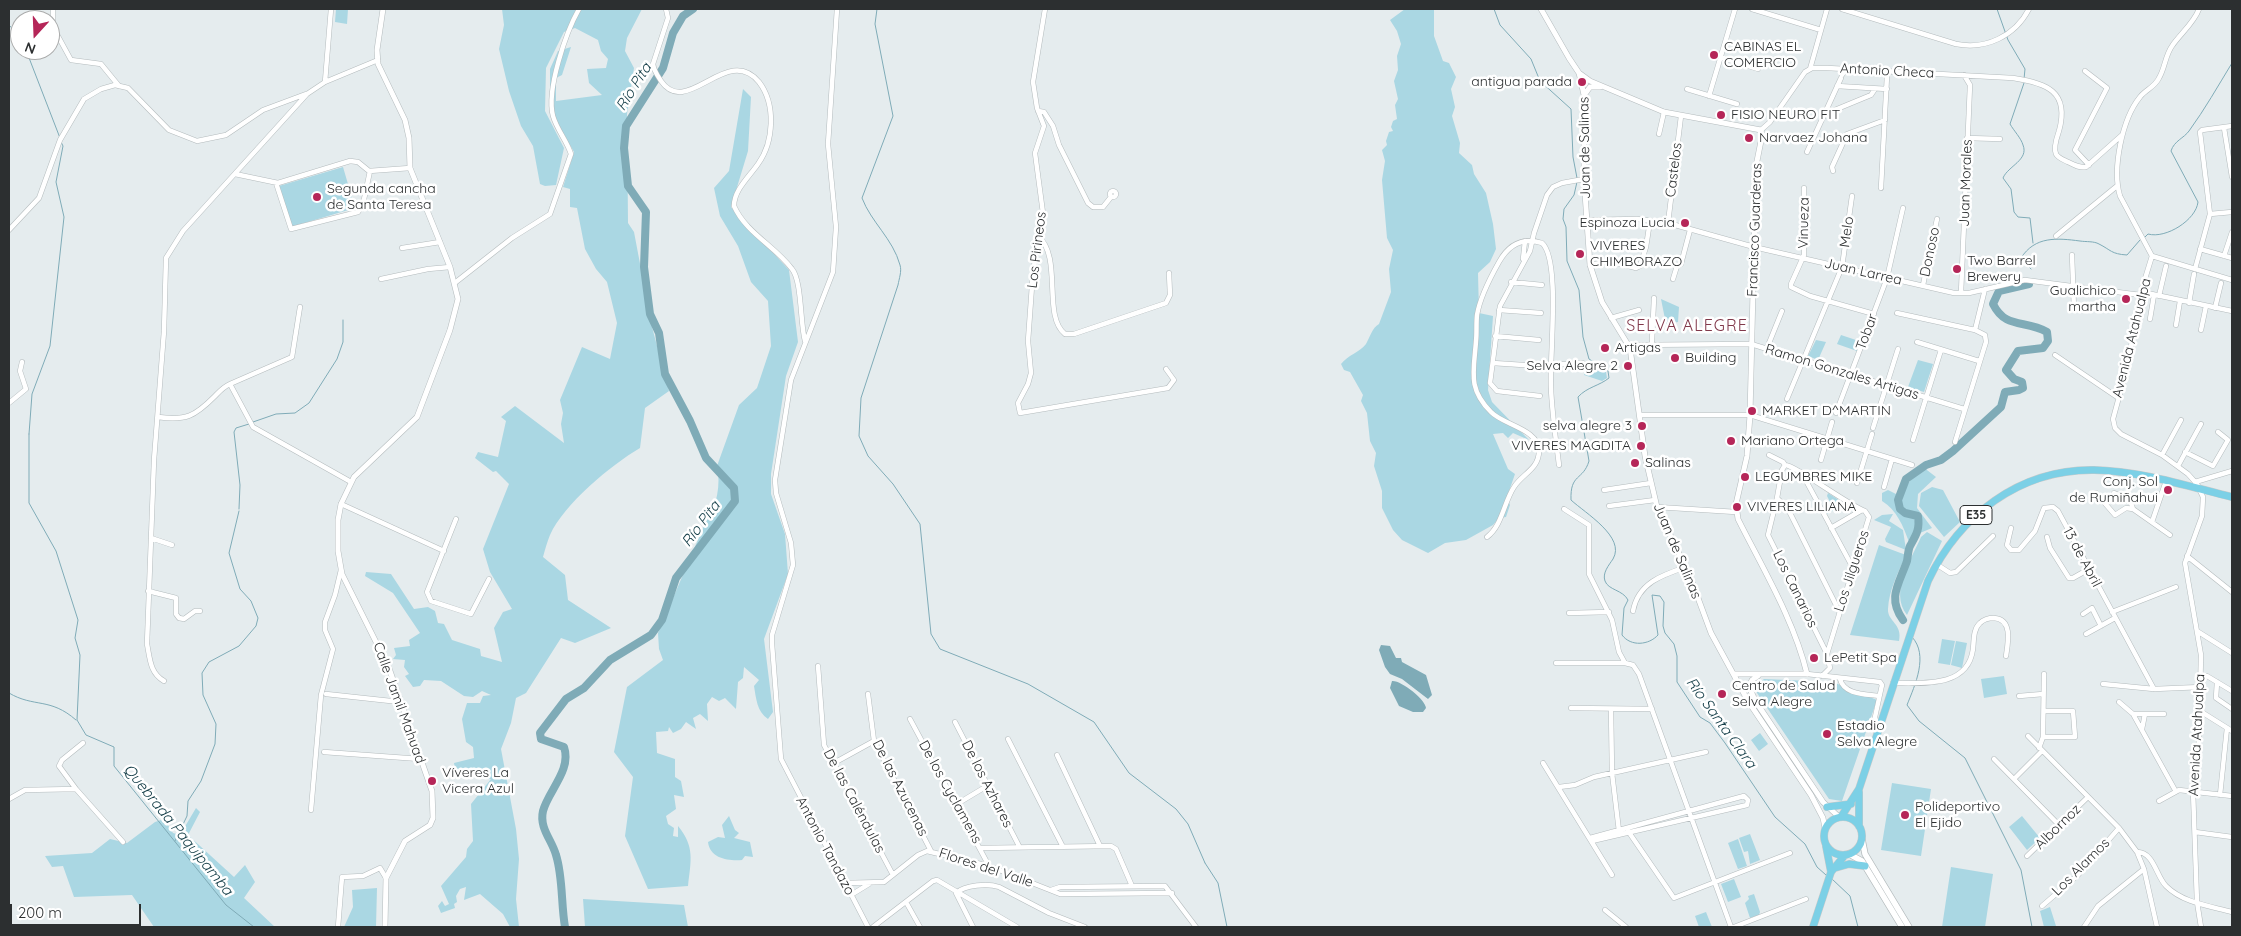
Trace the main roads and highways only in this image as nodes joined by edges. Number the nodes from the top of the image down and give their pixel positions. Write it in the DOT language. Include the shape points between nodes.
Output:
graph roads {
  1 [pos="2232,497"];
  2 [pos="1859,789"];
  3 [pos="1851,804"];
  4 [pos="1828,807"];
  5 [pos="1840,817"];
  6 [pos="1859,826"];
  7 [pos="1862,839"];
  8 [pos="1825,843"];
  9 [pos="1847,855"];
  10 [pos="1864,866"];
  11 [pos="1832,871"];
  12 [pos="1813,927"];
  13 [pos="1902,927"];
  14 [pos="1909,927"];
  1 -- 2 [label="highway, E35" via="2197,486 2093,470 2031,482 2004,495 1968,522 1936,564 1928,581"];
  2 -- 3 [label="highway, E35"];
  2 -- 6 [label="highway, E35"];
  3 -- 4 [label="highway"];
  3 -- 5 [label="highway, E35"];
  5 -- 6 [label="highway" via="1852,819"];
  5 -- 8 [label="highway, E35" via="1825,828"];
  6 -- 7 [label="highway, E35"];
  7 -- 9 [label="highway" via="1858,848"];
  7 -- 14 [label="main road" via="1865,854"];
  8 -- 9 [label="highway" via="1833,852"];
  8 -- 11 [label="highway"];
  9 -- 10 [label="main road" via="1859,859"];
  9 -- 11 [label="highway"];
  10 -- 11 [label="highway" via="1849,864"];
  10 -- 13 [label="main road"];
  11 -- 12 [label="highway"];
}
